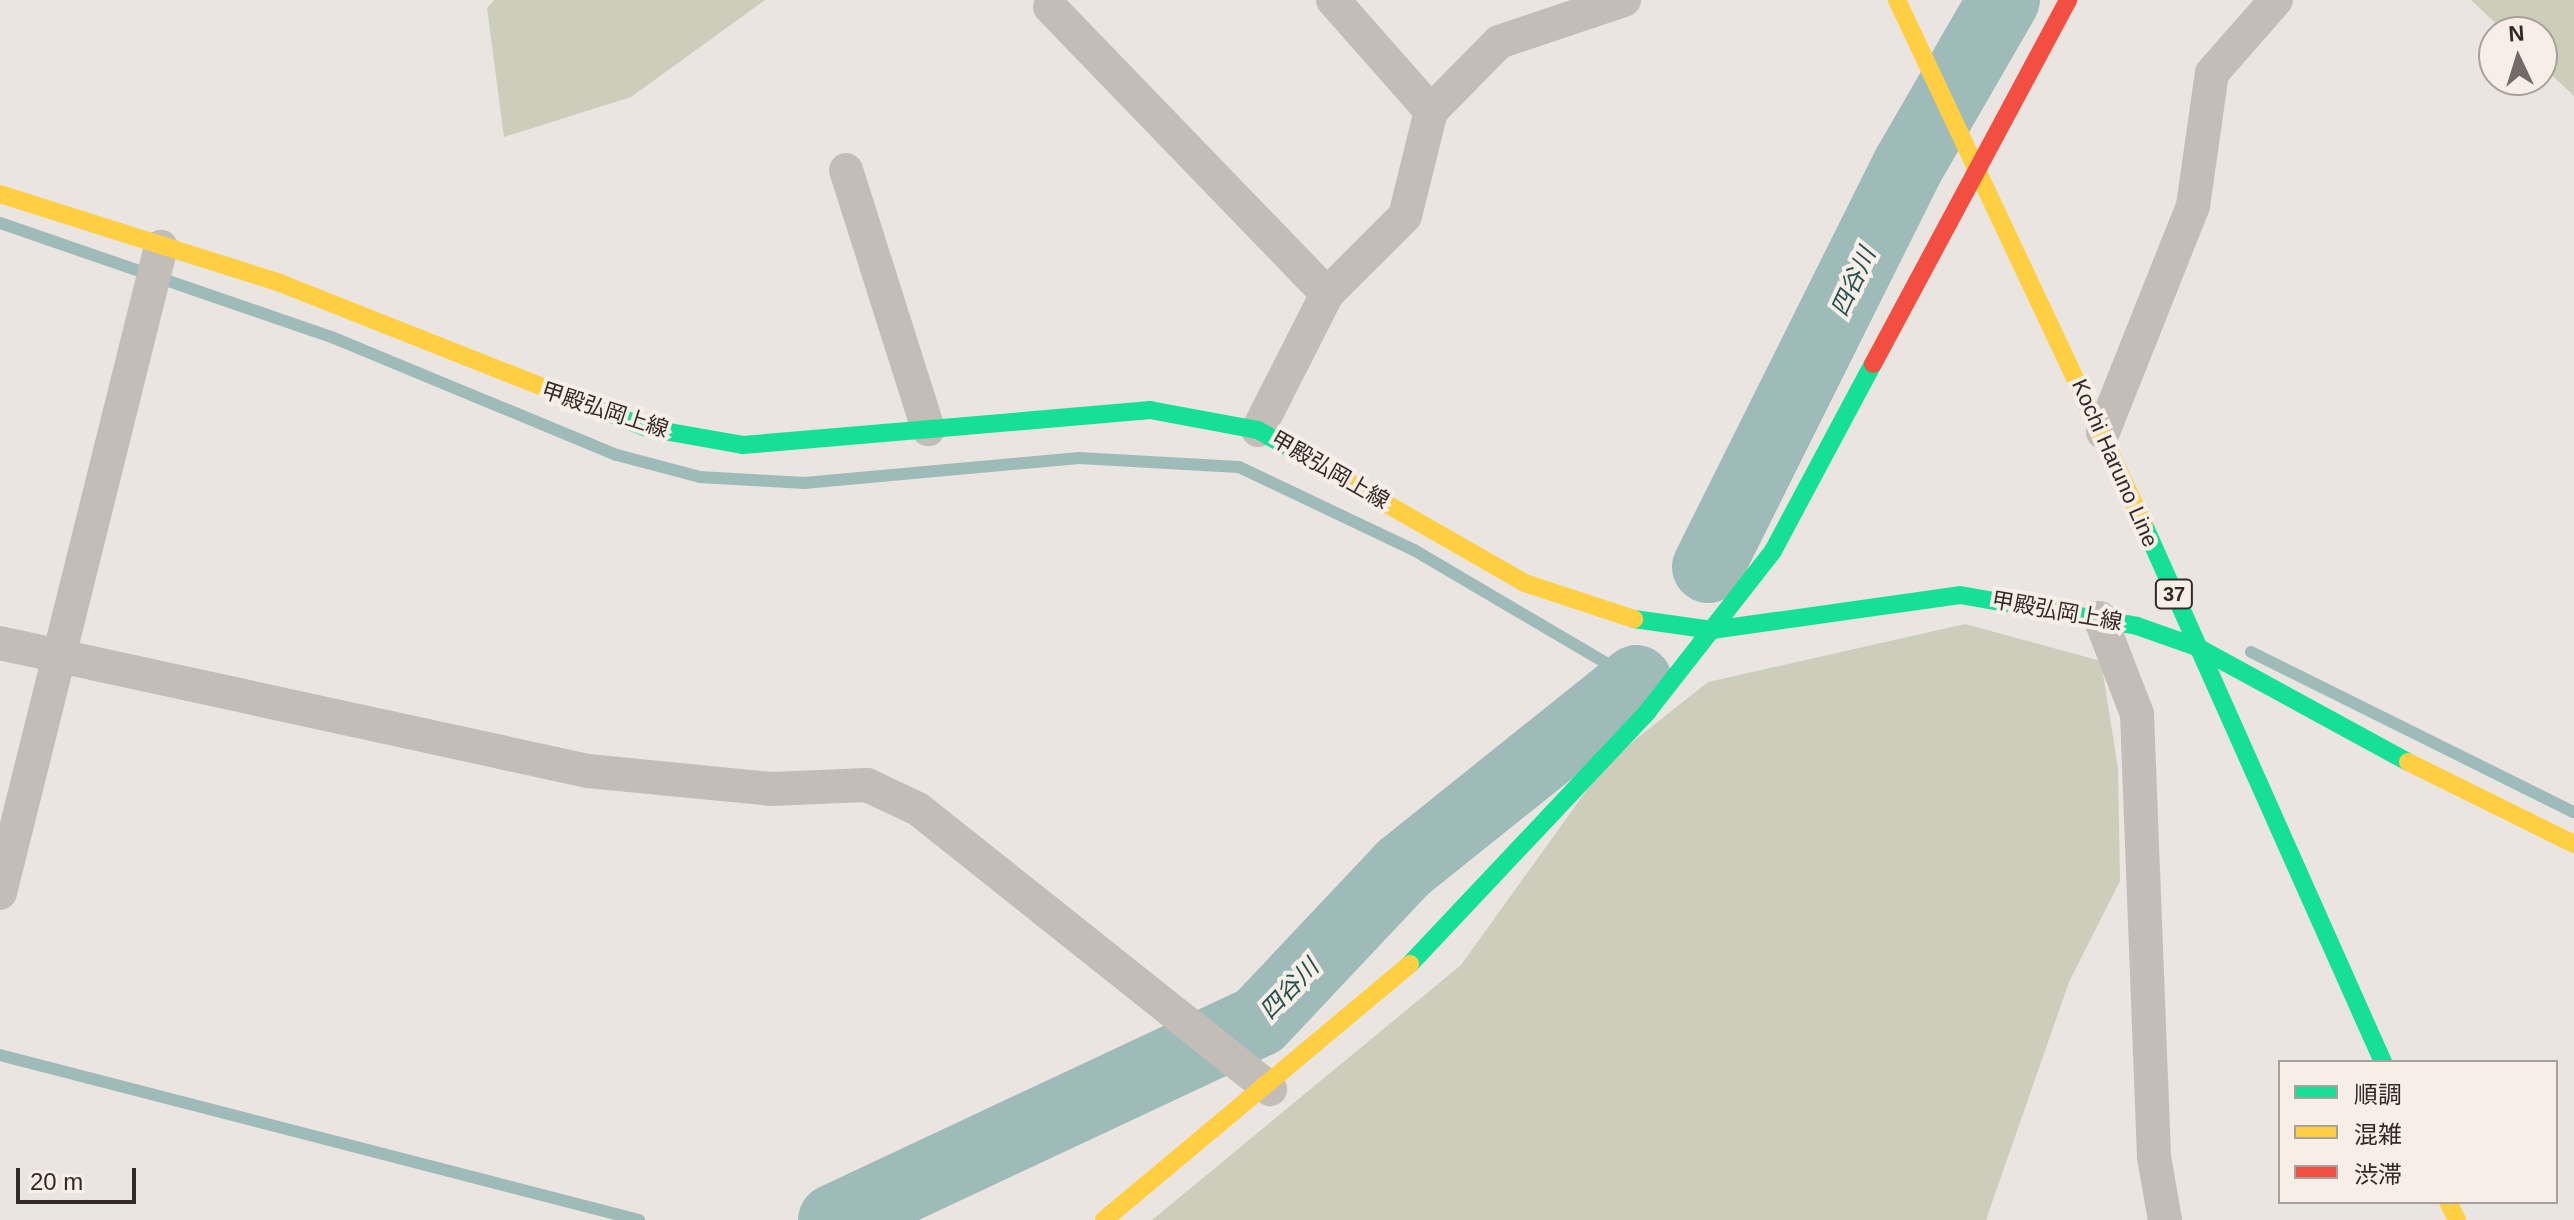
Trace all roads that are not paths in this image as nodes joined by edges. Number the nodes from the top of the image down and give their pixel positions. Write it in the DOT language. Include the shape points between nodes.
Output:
graph roads {
  1 [pos="1333,0"];
  2 [pos="1624,0"];
  3 [pos="1897,0"];
  4 [pos="2068,0"];
  5 [pos="2276,0"];
  6 [pos="1050,7"];
  7 [pos="1431,111"];
  8 [pos="846,170"];
  9 [pos="1976,172"];
  10 [pos="0,194"];
  11 [pos="154,268"];
  12 [pos="1327,294"];
  13 [pos="928,429"];
  14 [pos="1258,430"];
  15 [pos="2103,432"];
  16 [pos="2100,618"];
  17 [pos="1712,630"];
  18 [pos="0,643"];
  19 [pos="2197,647"];
  20 [pos="56,658"];
  21 [pos="2574,844"];
  22 [pos="0,893"];
  23 [pos="2382,1060"];
  24 [pos="1270,1089"];
  25 [pos="1104,1220"];
  26 [pos="2165,1220"];
  1 -- 7 [label="street"];
  2 -- 7 [label="street" via="1499,42"];
  3 -- 9 [label="main road, Kochi Haruno Line / 37"];
  4 -- 9 [label="main road"];
  5 -- 15 [label="street" via="2212,73 2193,206"];
  6 -- 12 [label="street"];
  7 -- 12 [label="street" via="1405,216"];
  8 -- 13 [label="street"];
  9 -- 15 [label="main road, Kochi Haruno Line / 37"];
  9 -- 17 [label="main road" via="1773,551"];
  10 -- 11 [label="main road, 甲殿弘岡上線"];
  11 -- 13 [label="main road, 甲殿弘岡上線" via="280,283 647,428 743,445"];
  11 -- 20 [label="street"];
  12 -- 14 [label="street"];
  13 -- 14 [label="main road, 甲殿弘岡上線" via="1150,410"];
  14 -- 17 [label="main road, 甲殿弘岡上線" via="1525,583 1631,619"];
  15 -- 19 [label="main road, Kochi Haruno Line / 37"];
  16 -- 17 [label="main road, 甲殿弘岡上線" via="1960,595"];
  16 -- 19 [label="main road, 甲殿弘岡上線"];
  16 -- 26 [label="street" via="2137,714 2154,1157"];
  17 -- 24 [label="main road" via="1648,711 1395,980"];
  18 -- 20 [label="street"];
  19 -- 21 [label="main road, 甲殿弘岡上線" via="2361,739"];
  19 -- 23 [label="main road, Kochi Haruno Line / 37"];
  20 -- 22 [label="street"];
  20 -- 24 [label="street" via="588,771 771,789 867,785 918,809"];
  24 -- 25 [label="main road"];
}
